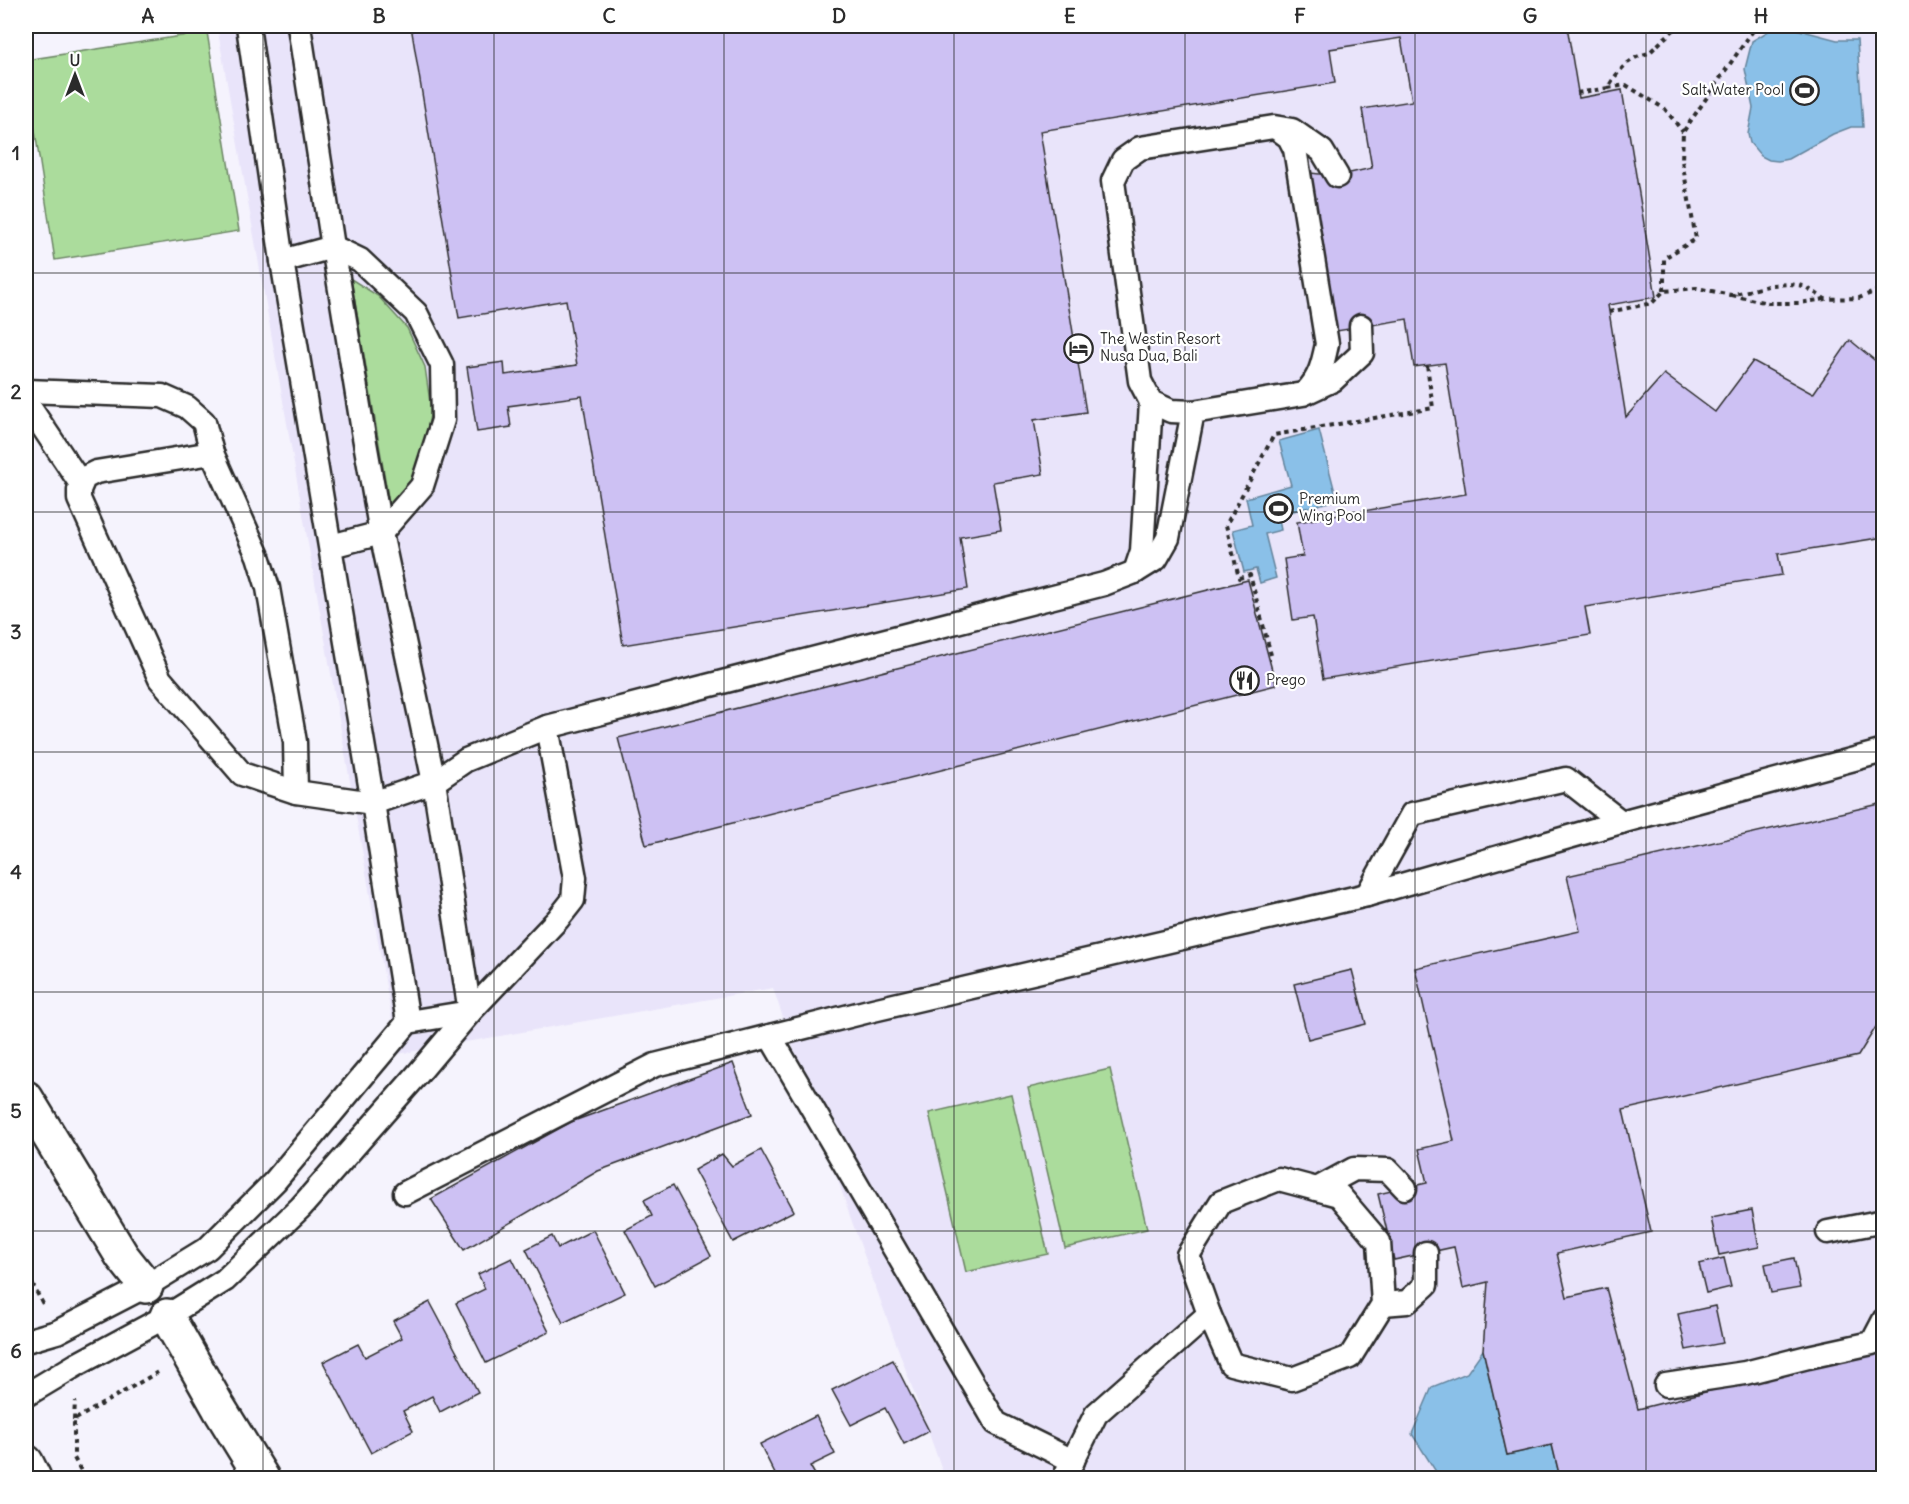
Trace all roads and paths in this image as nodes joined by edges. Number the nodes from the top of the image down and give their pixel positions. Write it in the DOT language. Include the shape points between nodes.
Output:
graph roads {
  1 [pos="248,26"];
  2 [pos="299,26"];
  3 [pos="1679,26"];
  4 [pos="1760,26"];
  5 [pos="1608,88"];
  6 [pos="1578,93"];
  7 [pos="1274,127"];
  8 [pos="1683,132"];
  9 [pos="1336,176"];
  10 [pos="333,247"];
  11 [pos="282,261"];
  12 [pos="1884,288"];
  13 [pos="1664,291"];
  14 [pos="1731,295"];
  15 [pos="1825,298"];
  16 [pos="1610,312"];
  17 [pos="1361,326"];
  18 [pos="1427,365"];
  19 [pos="26,391"];
  20 [pos="1303,394"];
  21 [pos="26,402"];
  22 [pos="1152,402"];
  23 [pos="1193,412"];
  24 [pos="212,453"];
  25 [pos="81,484"];
  26 [pos="381,533"];
  27 [pos="331,546"];
  28 [pos="1135,572"];
  29 [pos="1271,655"];
  30 [pos="547,727"];
  31 [pos="1884,751"];
  32 [pos="434,782"];
  33 [pos="296,792"];
  34 [pos="373,803"];
  35 [pos="1621,822"];
  36 [pos="1367,895"];
  37 [pos="470,1012"];
  38 [pos="408,1022"];
  39 [pos="770,1036"];
  40 [pos="26,1098"];
  41 [pos="1405,1188"];
  42 [pos="1317,1189"];
  43 [pos="405,1193"];
  44 [pos="1884,1221"];
  45 [pos="1828,1232"];
  46 [pos="1426,1253"];
  47 [pos="146,1286"];
  48 [pos="1383,1304"];
  49 [pos="1209,1314"];
  50 [pos="167,1316"];
  51 [pos="1884,1320"];
  52 [pos="26,1341"];
  53 [pos="190,1354"];
  54 [pos="1666,1385"];
  55 [pos="26,1395"];
  56 [pos="26,1462"];
  57 [pos="1069,1470"];
  58 [pos="34,1479"];
  59 [pos="85,1479"];
  60 [pos="262,1479"];
  1 -- 11 [label="lane"];
  2 -- 10 [label="lane"];
  3 -- 5 [label="path" via="1648,54 1627,64"];
  4 -- 8 [label="path"];
  5 -- 6 [label="path"];
  5 -- 8 [label="path" via="1626,85 1665,110"];
  7 -- 9 [label="lane" via="1292,130 1322,152"];
  7 -- 20 [label="lane" via="1289,137 1295,149 1327,344 1316,382"];
  7 -- 22 [label="lane" via="1140,148 1123,160 1113,181 1140,381"];
  8 -- 13 [label="path" via="1682,161 1696,239 1664,258"];
  10 -- 11 [label="lane"];
  10 -- 26 [label="lane"];
  10 -- 26 [label="lane" via="360,260 416,313 442,365 443,420 422,486"];
  11 -- 27 [label="lane"];
  12 -- 15 [label="path" via="1859,298"];
  13 -- 14 [label="path" via="1697,288"];
  13 -- 16 [label="path" via="1652,303"];
  14 -- 15 [label="path" via="1768,303"];
  14 -- 15 [label="path" via="1790,284 1804,286"];
  17 -- 20 [label="lane" via="1362,353 1334,380"];
  18 -- 29 [label="path" via="1433,408 1274,435 1226,525 1239,578 1250,575"];
  19 -- 24 [label="lane" via="162,396 187,407 204,422"];
  20 -- 23 [label="lane"];
  21 -- 25 [label="lane"];
  22 -- 23 [label="lane" via="1171,411"];
  22 -- 28 [label="lane" via="1142,551"];
  23 -- 28 [label="lane" via="1168,538 1156,559"];
  24 -- 25 [label="lane" via="96,472"];
  24 -- 33 [label="lane" via="258,556 268,588 295,742"];
  25 -- 33 [label="lane" via="79,499 160,679 242,774"];
  26 -- 27 [label="lane"];
  26 -- 32 [label="lane"];
  27 -- 34 [label="lane"];
  28 -- 30 [label="lane" via="1104,584"];
  30 -- 32 [label="lane" via="466,760"];
  30 -- 37 [label="lane" via="575,878 573,900"];
  31 -- 35 [label="lane"];
  32 -- 34 [label="lane"];
  32 -- 37 [label="lane"];
  33 -- 34 [label="lane"];
  34 -- 38 [label="lane"];
  35 -- 36 [label="lane"];
  35 -- 36 [label="lane" via="1566,779 1412,814"];
  36 -- 39 [label="lane"];
  37 -- 38 [label="lane"];
  37 -- 50 [label="lane" via="301,1207 225,1281"];
  38 -- 47 [label="lane" via="275,1181 208,1248"];
  39 -- 43 [label="lane" via="655,1065"];
  39 -- 57 [label="lane" via="996,1423"];
  40 -- 47 [label="main road" via="122,1256"];
  41 -- 42 [label="lane" via="1388,1170 1354,1169"];
  42 -- 48 [label="lane" via="1339,1195 1379,1242"];
  42 -- 49 [label="lane" via="1279,1179 1221,1202 1188,1255"];
  44 -- 45 [label="lane"];
  46 -- 48 [label="lane" via="1426,1285 1407,1302"];
  47 -- 50 [label="lane"];
  47 -- 52 [label="lane" via="57,1332"];
  48 -- 49 [label="lane" via="1350,1356 1292,1379 1231,1364"];
  49 -- 57 [label="lane" via="1096,1414"];
  50 -- 53 [label="main road"];
  50 -- 55 [label="lane"];
  51 -- 54 [label="lane" via="1872,1343 1745,1373"];
  53 -- 59 [label="path" via="75,1420 75,1458"];
  53 -- 60 [label="main road"];
  56 -- 58 [label="main road"];
}
